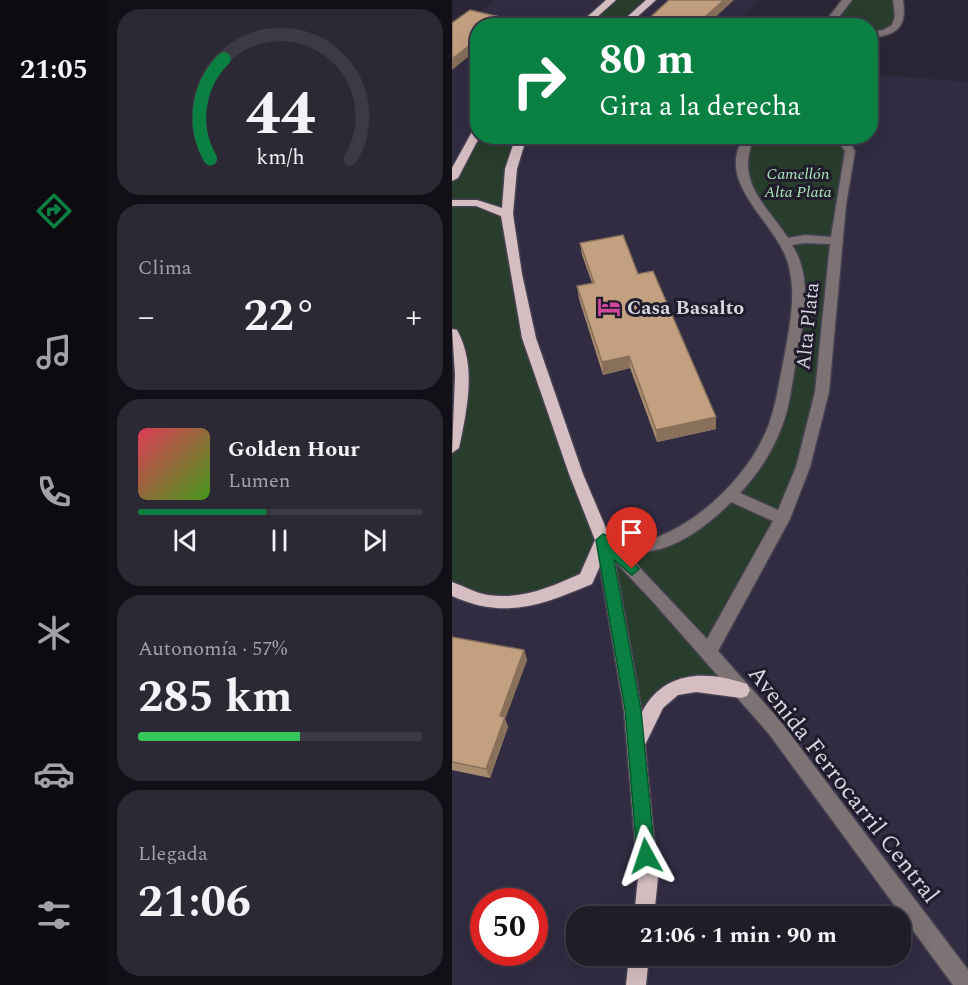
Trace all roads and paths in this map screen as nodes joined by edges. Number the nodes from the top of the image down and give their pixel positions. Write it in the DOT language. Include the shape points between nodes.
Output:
graph roads {
  1 [pos="611,0"];
  2 [pos="651,0"];
  3 [pos="847,0"];
  4 [pos="898,0"];
  5 [pos="590,18"];
  6 [pos="630,18"];
  7 [pos="834,18"];
  8 [pos="878,33"];
  9 [pos="470,144"];
  10 [pos="519,144"];
  11 [pos="744,144"];
  12 [pos="845,144"];
  13 [pos="452,177"];
  14 [pos="452,203"];
  15 [pos="507,214"];
  16 [pos="835,241"];
  17 [pos="787,242"];
  18 [pos="452,333"];
  19 [pos="452,448"];
  20 [pos="731,495"];
  21 [pos="782,519"];
  22 [pos="603,540"];
  23 [pos="452,589"];
  24 [pos="708,653"];
  25 [pos="741,690"];
  26 [pos="636,745"];
  27 [pos="645,906"];
  28 [pos="639,966"];
  29 [pos="963,975"];
  30 [pos="636,985"];
  1 -- 5 [label="main road"];
  2 -- 6 [label="main road"];
  3 -- 7 [label="street"];
  4 -- 8 [label="street" via="902,17 899,24"];
  9 -- 13 [label="main road"];
  10 -- 15 [label="main road" via="511,169"];
  11 -- 17 [label="street, Alta Plata" via="745,181 753,199"];
  12 -- 16 [label="street, Alta Plata" via="850,151"];
  14 -- 15 [label="main road" via="477,203"];
  15 -- 22 [label="main road" via="529,338"];
  16 -- 17 [label="street"];
  16 -- 21 [label="street, Alta Plata" via="822,392 803,467"];
  17 -- 20 [label="street, Alta Plata" via="795,264 798,310 776,424 762,456"];
  18 -- 19 [label="main road" via="458,343 463,382"];
  20 -- 21 [label="street"];
  20 -- 22 [label="street, Alta Plata" via="670,538 639,547"];
  21 -- 24 [label="street, Alta Plata"];
  22 -- 23 [label="main road" via="586,579 543,598 516,604 492,603"];
  22 -- 24 [label="street, Avenida Ferrocarril Central"];
  22 -- 26 [label="main road"];
  24 -- 25 [label="street, Avenida Ferrocarril Central"];
  25 -- 26 [label="main road" via="699,684 675,687 658,701"];
  25 -- 29 [label="street, Avenida Ferrocarril Central" via="775,728"];
  26 -- 27 [label="main road" via="648,878"];
  28 -- 30 [label="main road"];
}
